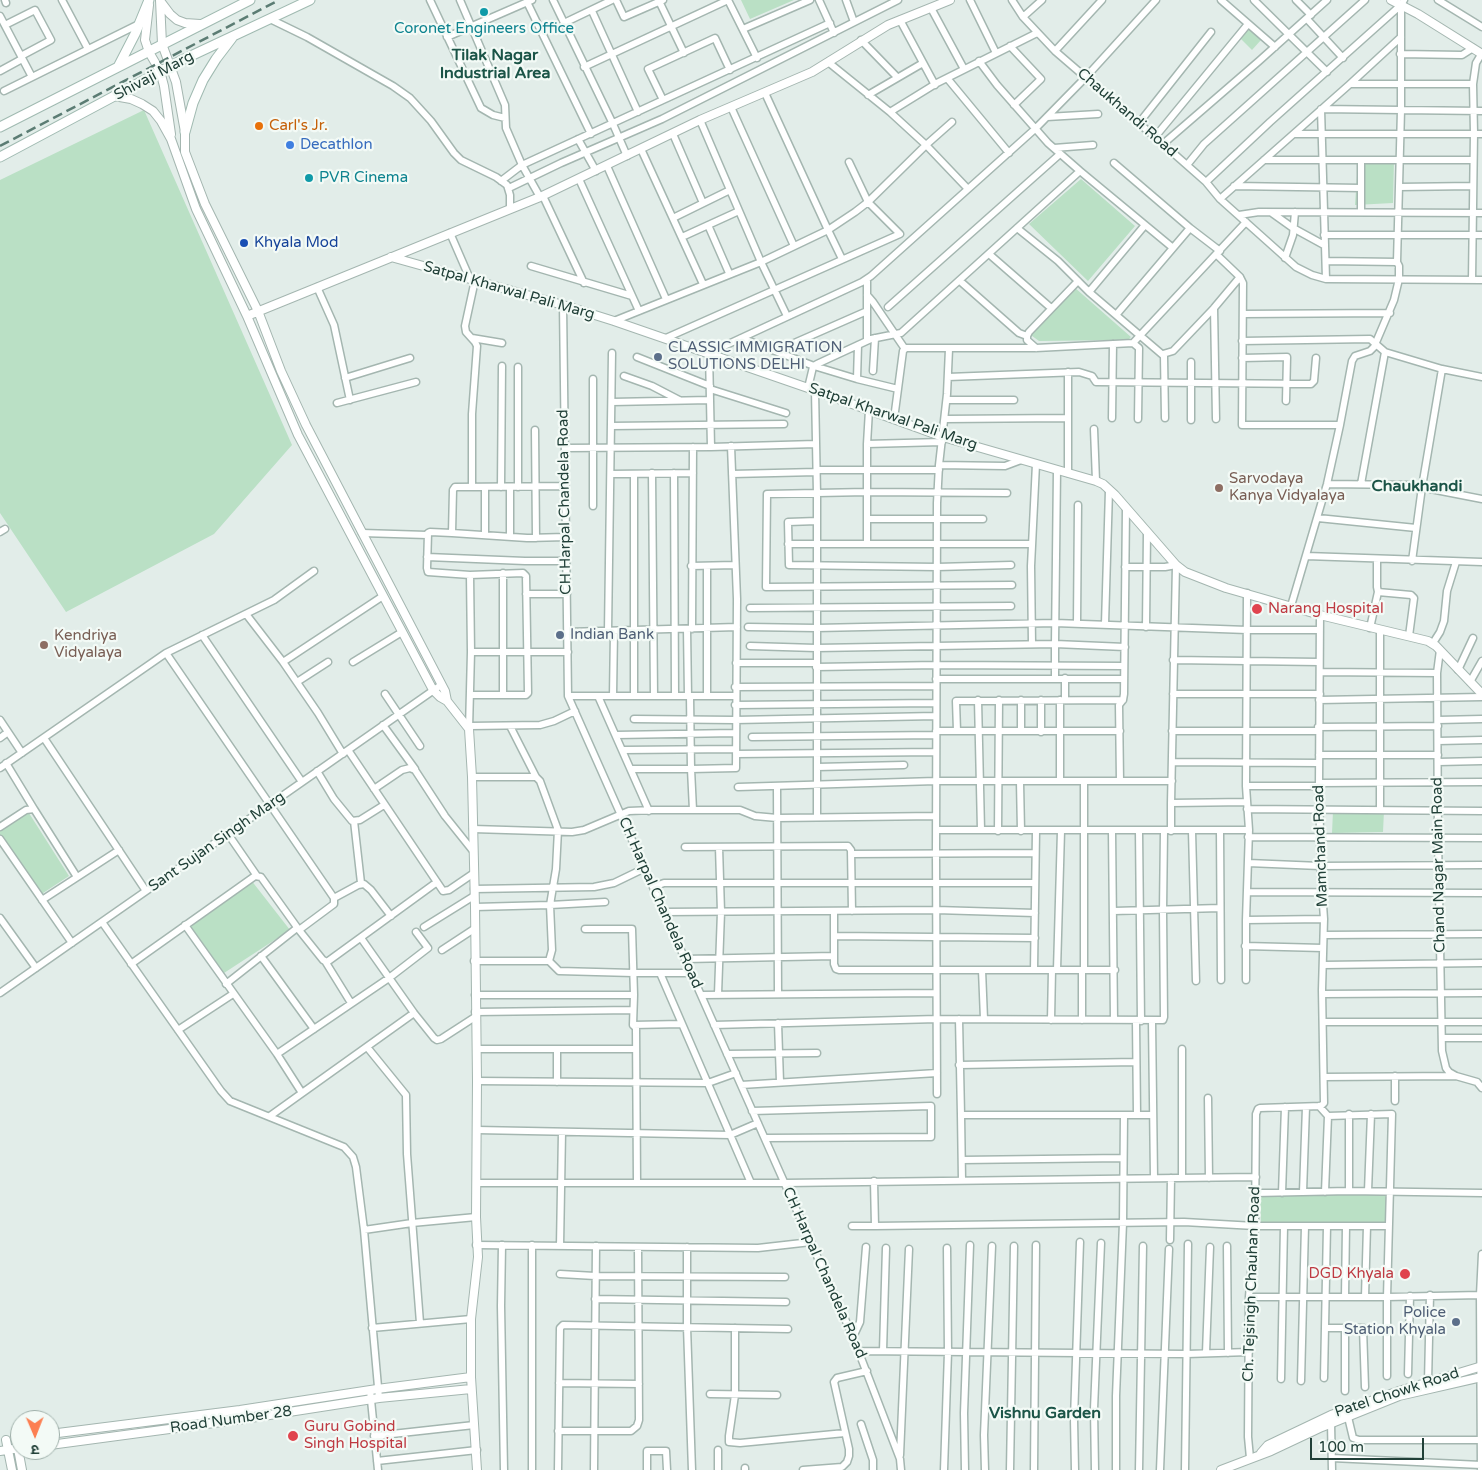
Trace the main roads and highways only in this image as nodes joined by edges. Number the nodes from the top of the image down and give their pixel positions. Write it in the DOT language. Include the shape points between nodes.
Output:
graph roads {
  1 [pos="149,0"];
  2 [pos="250,0"];
  3 [pos="310,0"];
  4 [pos="234,36"];
  5 [pos="118,67"];
  6 [pos="0,127"];
  7 [pos="185,132"];
  8 [pos="0,157"];
  1 -- 5 [label="main road"];
  2 -- 5 [label="main road, Shivaji Marg"];
  3 -- 4 [label="main road, Shivaji Marg"];
  4 -- 7 [label="main road" via="203,80"];
  4 -- 8 [label="main road, Shivaji Marg" via="160,71"];
  5 -- 6 [label="main road, Shivaji Marg"];
}
